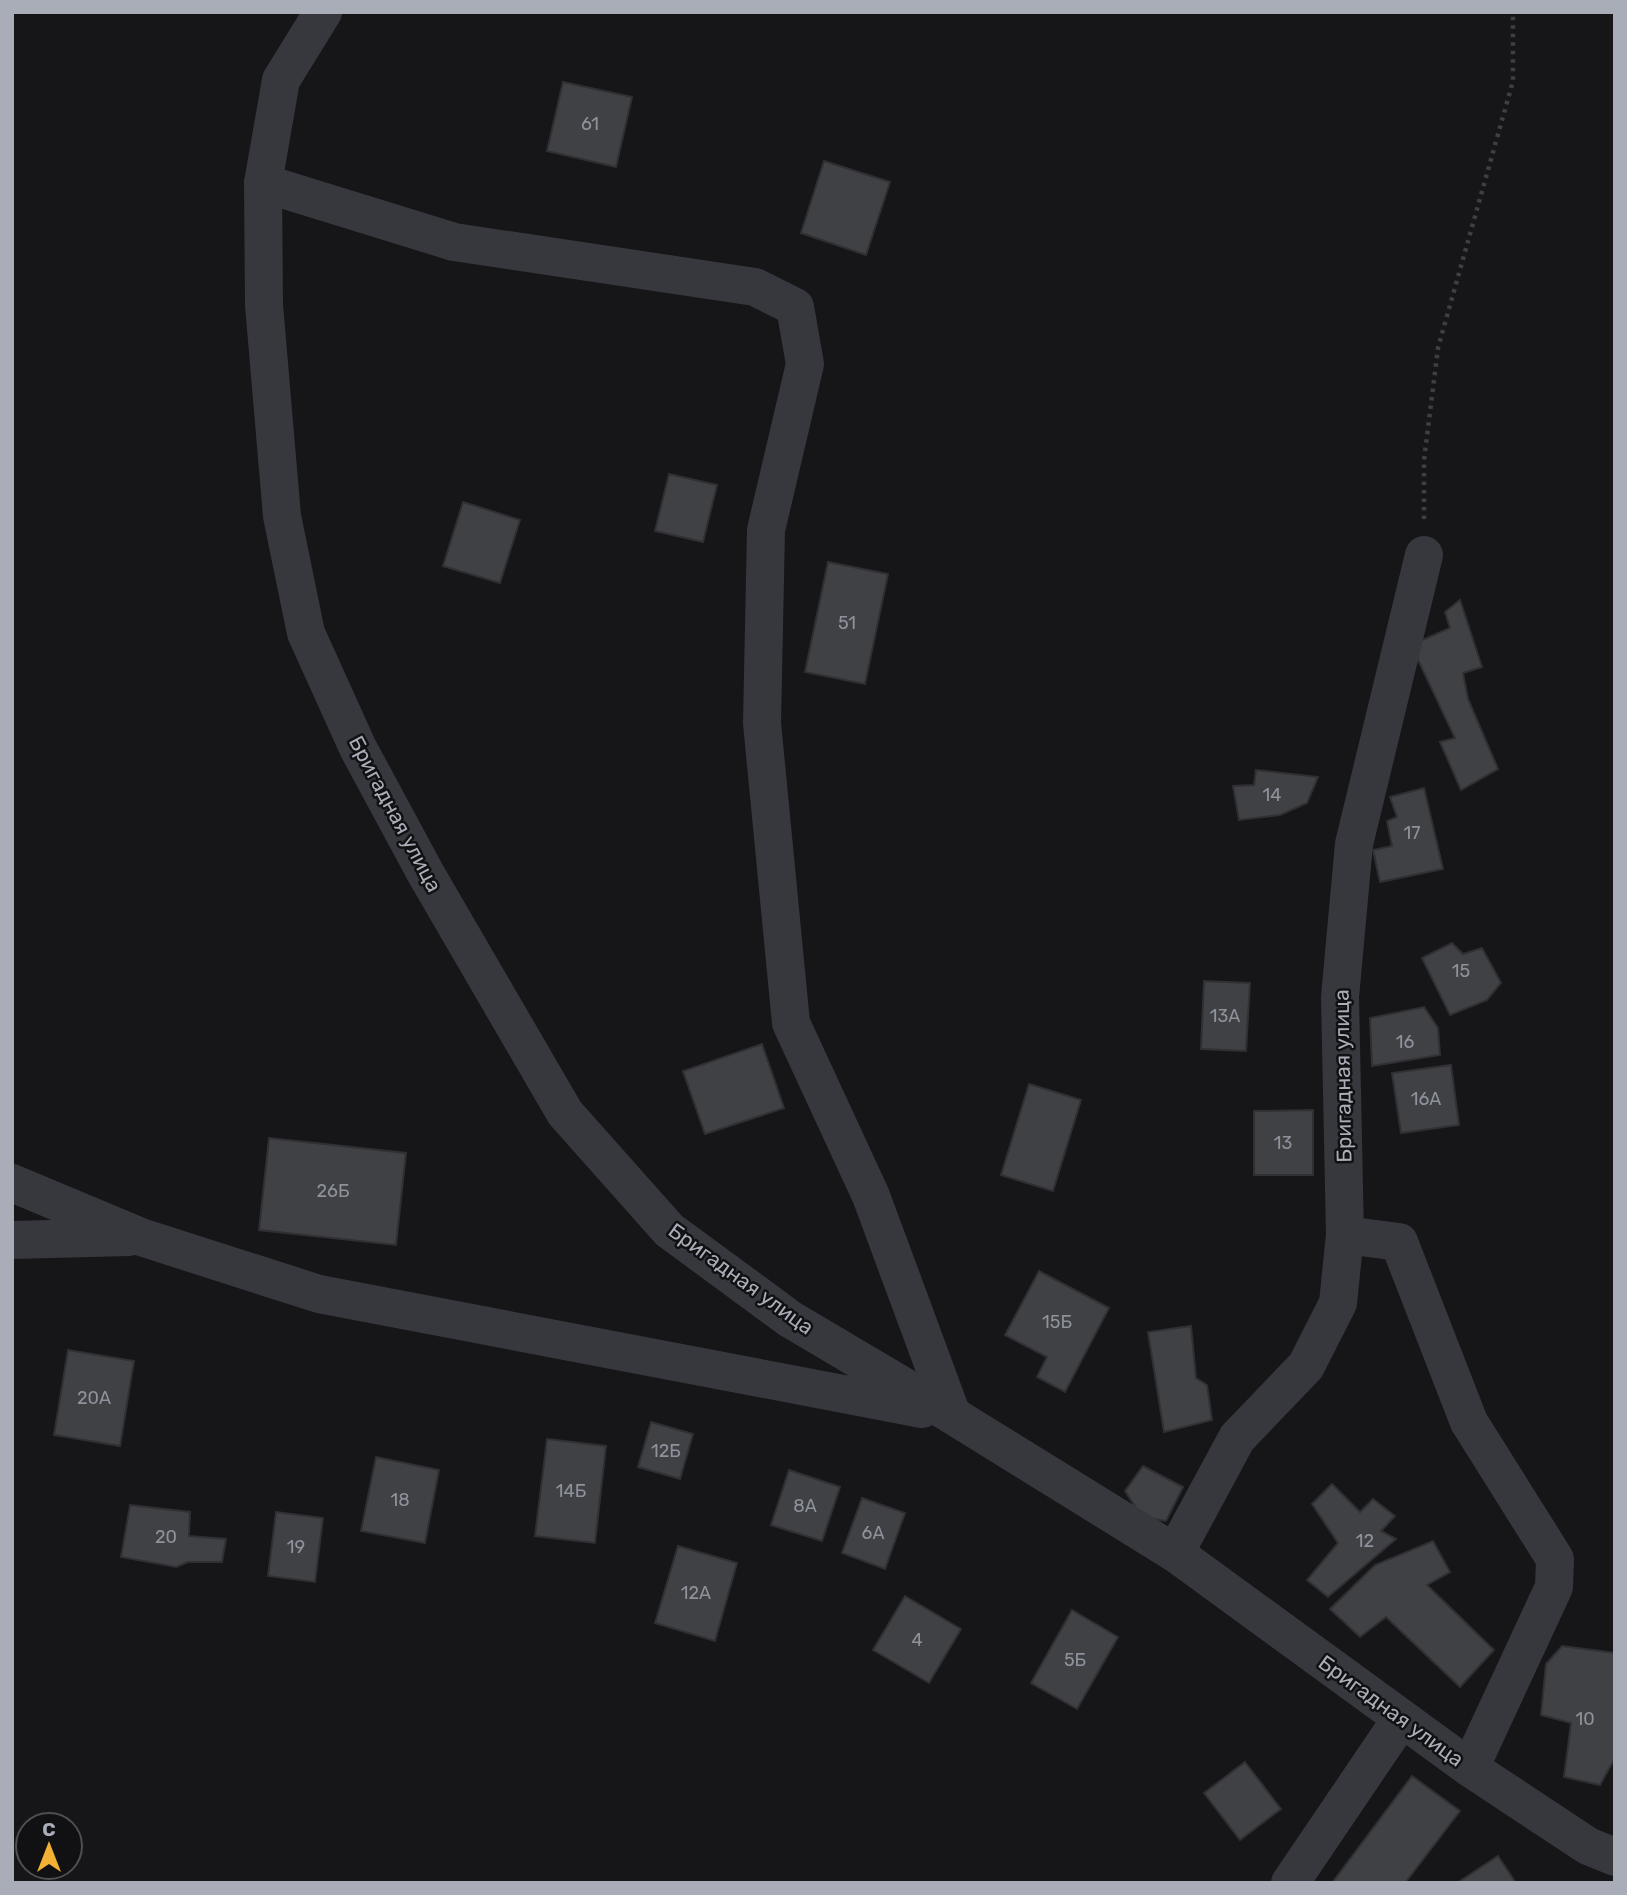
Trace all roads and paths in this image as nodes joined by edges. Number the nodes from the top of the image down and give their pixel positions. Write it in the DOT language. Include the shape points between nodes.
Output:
graph roads {
  1 [pos="323,12"];
  2 [pos="1513,12"];
  3 [pos="263,183"];
  4 [pos="1424,555"];
  5 [pos="12,1183"];
  6 [pos="1345,1236"];
  7 [pos="141,1237"];
  8 [pos="12,1240"];
  9 [pos="952,1415"];
  10 [pos="1175,1553"];
  11 [pos="1402,1719"];
  12 [pos="1470,1768"];
  13 [pos="1615,1857"];
  14 [pos="1290,1883"];
  1 -- 3 [label="street, Бригадная улица" via="281,80"];
  2 -- 4 [label="path" via="1513,81 1438,348 1424,460"];
  3 -- 9 [label="street, Бригадная улица" via="264,306 282,516 306,634 358,748 426,874 565,1113 669,1230 790,1319"];
  3 -- 9 [label="street" via="454,242 755,287 794,307 804,365 765,530 762,723 791,1023 871,1196"];
  4 -- 6 [label="street, Бригадная улица" via="1354,844 1340,996"];
  5 -- 7 [label="street, Бригадная улица"];
  6 -- 10 [label="street, Бригадная улица" via="1338,1303 1306,1366 1237,1438"];
  6 -- 12 [label="street" via="1399,1242 1469,1422 1555,1559 1554,1587"];
  7 -- 8 [label="street"];
  7 -- 9 [label="street, Бригадная улица" via="318,1294"];
  9 -- 10 [label="street, Бригадная улица"];
  10 -- 11 [label="street, Бригадная улица"];
  11 -- 12 [label="street, Бригадная улица"];
  11 -- 14 [label="street"];
  12 -- 13 [label="street, Бригадная улица" via="1588,1846"];
}
